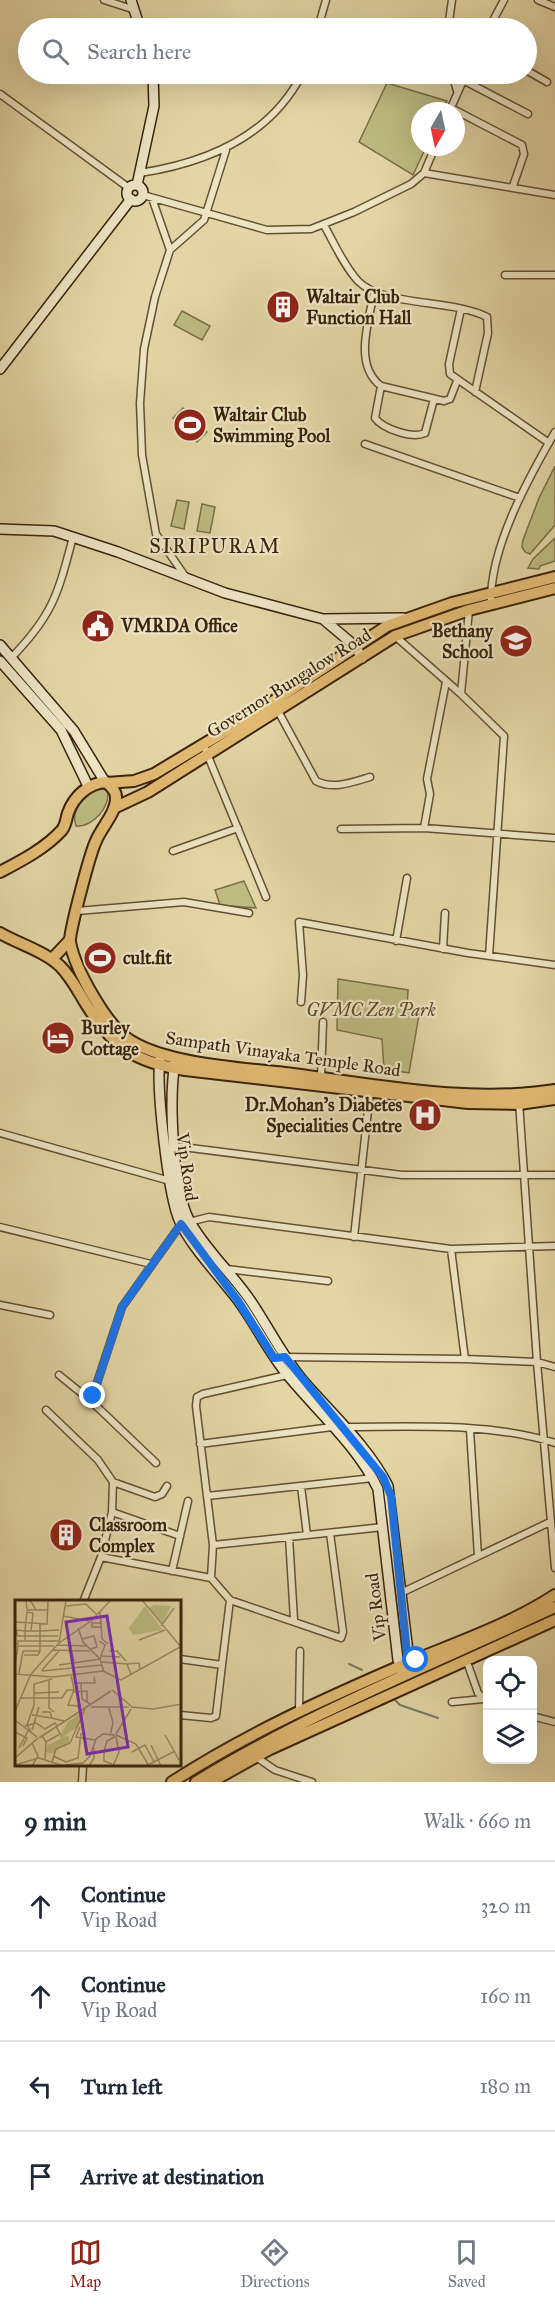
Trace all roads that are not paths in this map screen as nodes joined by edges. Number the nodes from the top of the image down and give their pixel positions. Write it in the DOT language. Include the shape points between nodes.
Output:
graph roads {
  1 [pos="104,0"];
  2 [pos="326,0"];
  3 [pos="452,0"];
  4 [pos="504,0"];
  5 [pos="538,0"];
  6 [pos="132,4"];
  7 [pos="555,7"];
  8 [pos="321,18"];
  9 [pos="449,18"];
  10 [pos="494,18"];
  11 [pos="537,76"];
  12 [pos="548,82"];
  13 [pos="153,84"];
  14 [pos="296,84"];
  15 [pos="455,84"];
  16 [pos="462,84"];
  17 [pos="477,84"];
  18 [pos="458,92"];
  19 [pos="0,94"];
  20 [pos="453,102"];
  21 [pos="528,114"];
  22 [pos="465,116"];
  23 [pos="226,150"];
  24 [pos="431,156"];
  25 [pos="140,173"];
  26 [pos="424,173"];
  27 [pos="513,186"];
  28 [pos="133,187"];
  29 [pos="555,195"];
  30 [pos="147,196"];
  31 [pos="131,199"];
  32 [pos="206,213"];
  33 [pos="324,225"];
  34 [pos="170,250"];
  35 [pos="555,274"];
  36 [pos="505,275"];
  37 [pos="374,292"];
  38 [pos="461,309"];
  39 [pos="0,369"];
  40 [pos="457,381"];
  41 [pos="381,386"];
  42 [pos="475,392"];
  43 [pos="434,399"];
  44 [pos="555,432"];
  45 [pos="549,443"];
  46 [pos="365,444"];
  47 [pos="520,498"];
  48 [pos="0,529"];
  49 [pos="73,537"];
  50 [pos="555,577"];
  51 [pos="188,579"];
  52 [pos="555,588"];
  53 [pos="491,592"];
  54 [pos="491,605"];
  55 [pos="469,610"];
  56 [pos="407,618"];
  57 [pos="323,620"];
  58 [pos="395,636"];
  59 [pos="0,645"];
  60 [pos="355,646"];
  61 [pos="11,658"];
  62 [pos="362,658"];
  63 [pos="0,661"];
  64 [pos="446,682"];
  65 [pos="461,694"];
  66 [pos="278,711"];
  67 [pos="206,749"];
  68 [pos="370,777"];
  69 [pos="106,782"];
  70 [pos="88,786"];
  71 [pos="114,808"];
  72 [pos="238,828"];
  73 [pos="424,828"];
  74 [pos="342,829"];
  75 [pos="499,834"];
  76 [pos="555,838"];
  77 [pos="173,851"];
  78 [pos="0,872"];
  79 [pos="407,878"];
  80 [pos="266,897"];
  81 [pos="77,911"];
  82 [pos="445,913"];
  83 [pos="249,914"];
  84 [pos="0,933"];
  85 [pos="70,940"];
  86 [pos="396,941"];
  87 [pos="443,949"];
  88 [pos="489,956"];
  89 [pos="52,959"];
  90 [pos="555,965"];
  91 [pos="301,1002"];
  92 [pos="323,1022"];
  93 [pos="176,1057"];
  94 [pos="160,1059"];
  95 [pos="174,1068"];
  96 [pos="321,1077"];
  97 [pos="555,1090"];
  98 [pos="370,1092"];
  99 [pos="519,1100"];
  100 [pos="555,1100"];
  101 [pos="0,1133"];
  102 [pos="175,1146"];
  103 [pos="361,1170"];
  104 [pos="555,1175"];
  105 [pos="525,1176"];
  106 [pos="170,1181"];
  107 [pos="185,1222"];
  108 [pos="0,1227"];
  109 [pos="354,1236"];
  110 [pos="555,1246"];
  111 [pos="529,1248"];
  112 [pos="451,1249"];
  113 [pos="151,1264"];
  114 [pos="226,1269"];
  115 [pos="328,1281"];
  116 [pos="0,1305"];
  117 [pos="50,1315"];
  118 [pos="285,1357"];
  119 [pos="274,1358"];
  120 [pos="465,1359"];
  121 [pos="537,1362"];
  122 [pos="555,1367"];
  123 [pos="59,1375"];
  124 [pos="287,1375"];
  125 [pos="91,1401"];
  126 [pos="46,1410"];
  127 [pos="333,1427"];
  128 [pos="343,1427"];
  129 [pos="470,1430"];
  130 [pos="545,1440"];
  131 [pos="555,1443"];
  132 [pos="200,1444"];
  133 [pos="156,1463"];
  134 [pos="373,1478"];
  135 [pos="113,1482"];
  136 [pos="167,1486"];
  137 [pos="301,1486"];
  138 [pos="207,1496"];
  139 [pos="188,1501"];
  140 [pos="112,1512"];
  141 [pos="550,1522"];
  142 [pos="383,1527"];
  143 [pos="330,1533"];
  144 [pos="307,1535"];
  145 [pos="180,1536"];
  146 [pos="289,1537"];
  147 [pos="213,1545"];
  148 [pos="478,1556"];
  149 [pos="101,1557"];
  150 [pos="555,1568"];
  151 [pos="172,1571"];
  152 [pos="211,1578"];
  153 [pos="400,1593"];
  154 [pos="555,1595"];
  155 [pos="84,1600"];
  156 [pos="230,1600"];
  157 [pos="555,1607"];
  158 [pos="294,1620"];
  159 [pos="555,1620"];
  160 [pos="300,1651"];
  161 [pos="182,1659"];
  162 [pos="467,1662"];
  163 [pos="222,1665"];
  164 [pos="407,1674"];
  165 [pos="483,1697"];
  166 [pos="483,1701"];
  167 [pos="452,1702"];
  168 [pos="299,1710"];
  169 [pos="182,1716"];
  170 [pos="537,1717"];
  171 [pos="555,1722"];
  172 [pos="246,1737"];
  173 [pos="253,1753"];
  174 [pos="83,1767"];
  175 [pos="82,1782"];
  176 [pos="172,1782"];
  177 [pos="196,1782"];
  178 [pos="211,1782"];
  179 [pos="312,1782"];
  1 -- 6 [label="street"];
  2 -- 8 [label="street"];
  3 -- 9 [label="street"];
  4 -- 10 [label="street"];
  5 -- 7 [label="street"];
  11 -- 12 [label="street"];
  13 -- 25 [label="main road" via="154,106"];
  14 -- 23 [label="street" via="263,123"];
  15 -- 18 [label="street"];
  16 -- 18 [label="street"];
  17 -- 21 [label="street"];
  18 -- 20 [label="street"];
  19 -- 28 [label="street"];
  22 -- 27 [label="street" via="522,145 525,154"];
  23 -- 25 [label="street" via="193,162"];
  23 -- 32 [label="street"];
  24 -- 26 [label="street"];
  25 -- 28 [label="main road"];
  26 -- 27 [label="street"];
  26 -- 33 [label="street" via="411,184"];
  27 -- 29 [label="street"];
  28 -- 30 [label="main road"];
  28 -- 31 [label="main road" via="128,194"];
  30 -- 31 [label="main road"];
  30 -- 32 [label="street"];
  30 -- 34 [label="street"];
  31 -- 39 [label="main road"];
  32 -- 33 [label="street" via="276,231"];
  32 -- 34 [label="street" via="193,232"];
  33 -- 37 [label="street" via="352,273"];
  34 -- 51 [label="street" via="144,349 142,456 156,534"];
  35 -- 36 [label="street"];
  37 -- 38 [label="street"];
  37 -- 41 [label="street" via="365,356 372,378"];
  38 -- 40 [label="street" via="449,364 450,374"];
  38 -- 42 [label="street" via="482,314 489,320"];
  40 -- 42 [label="street"];
  40 -- 43 [label="street" via="450,399"];
  41 -- 43 [label="street"];
  41 -- 43 [label="street" via="375,418 388,428 412,435 425,433"];
  42 -- 45 [label="street"];
  44 -- 45 [label="street"];
  45 -- 47 [label="street"];
  46 -- 47 [label="street"];
  47 -- 53 [label="street"];
  48 -- 49 [label="main road" via="54,531"];
  49 -- 51 [label="main road"];
  49 -- 61 [label="street" via="51,610 36,633"];
  50 -- 53 [label="main road"];
  51 -- 57 [label="main road"];
  52 -- 54 [label="main road, Governor Bungalow Road"];
  53 -- 54 [label="street"];
  53 -- 56 [label="main road"];
  54 -- 55 [label="main road, Governor Bungalow Road"];
  55 -- 58 [label="main road, Governor Bungalow Road"];
  55 -- 65 [label="street"];
  56 -- 57 [label="main road"];
  56 -- 60 [label="main road"];
  57 -- 60 [label="main road"];
  58 -- 62 [label="main road, Governor Bungalow Road"];
  58 -- 64 [label="street"];
  59 -- 61 [label="main road"];
  60 -- 62 [label="main road"];
  60 -- 67 [label="main road"];
  61 -- 69 [label="main road" via="74,731"];
  62 -- 66 [label="main road, Governor Bungalow Road"];
  63 -- 70 [label="main road" via="61,730"];
  64 -- 65 [label="street"];
  64 -- 73 [label="street" via="427,779 430,794"];
  65 -- 75 [label="street" via="504,736"];
  66 -- 67 [label="main road, Governor Bungalow Road"];
  66 -- 68 [label="street" via="316,781 340,785"];
  67 -- 69 [label="main road" via="144,778"];
  67 -- 71 [label="main road, Governor Bungalow Road" via="148,792"];
  67 -- 72 [label="street"];
  69 -- 70 [label="main road"];
  69 -- 71 [label="main road" via="115,793"];
  70 -- 78 [label="main road" via="73,803 63,828 26,858"];
  71 -- 81 [label="main road" via="91,854"];
  72 -- 77 [label="street"];
  72 -- 80 [label="street"];
  73 -- 74 [label="street"];
  73 -- 75 [label="street"];
  75 -- 76 [label="street"];
  75 -- 88 [label="street"];
  79 -- 86 [label="street"];
  81 -- 83 [label="street" via="184,902"];
  81 -- 85 [label="main road"];
  82 -- 87 [label="street"];
  84 -- 89 [label="main road"];
  85 -- 89 [label="main road"];
  85 -- 94 [label="main road, Sampath Vinayaka Temple Road" via="83,975 119,1033"];
  86 -- 87 [label="street"];
  86 -- 91 [label="street" via="299,922"];
  87 -- 88 [label="street"];
  88 -- 90 [label="street"];
  89 -- 94 [label="main road, Sampath Vinayaka Temple Road" via="68,974 111,1041 130,1053"];
  92 -- 96 [label="street"];
  93 -- 94 [label="main road, Sampath Vinayaka Temple Road"];
  93 -- 95 [label="main road, Vip Road"];
  93 -- 96 [label="main road, Sampath Vinayaka Temple Road"];
  94 -- 95 [label="main road, Sampath Vinayaka Temple Road"];
  94 -- 106 [label="main road, Vip Road"];
  95 -- 98 [label="main road, Sampath Vinayaka Temple Road"];
  95 -- 102 [label="main road, Vip Road"];
  96 -- 99 [label="main road, Sampath Vinayaka Temple Road"];
  97 -- 99 [label="main road, Sampath Vinayaka Temple Road"];
  98 -- 99 [label="main road, Sampath Vinayaka Temple Road" via="468,1103"];
  98 -- 103 [label="street"];
  99 -- 100 [label="main road, Sampath Vinayaka Temple Road"];
  99 -- 105 [label="street"];
  101 -- 106 [label="street"];
  102 -- 103 [label="street"];
  102 -- 107 [label="main road, Vip Road"];
  103 -- 105 [label="street" via="434,1177"];
  103 -- 109 [label="street"];
  104 -- 105 [label="street"];
  105 -- 111 [label="street"];
  106 -- 107 [label="main road, Vip Road"];
  107 -- 109 [label="street" via="209,1217"];
  107 -- 113 [label="street"];
  107 -- 114 [label="main road, Vip Road"];
  107 -- 119 [label="main road, Vip Road"];
  108 -- 113 [label="street"];
  109 -- 112 [label="street"];
  110 -- 111 [label="street"];
  111 -- 112 [label="street"];
  111 -- 121 [label="street"];
  112 -- 120 [label="street"];
  113 -- 125 [label="street" via="119,1313"];
  114 -- 115 [label="street"];
  114 -- 118 [label="main road, Vip Road" via="252,1302"];
  116 -- 117 [label="street"];
  118 -- 119 [label="street"];
  118 -- 120 [label="street"];
  118 -- 128 [label="main road, Vip Road"];
  119 -- 124 [label="main road, Vip Road"];
  120 -- 121 [label="street"];
  121 -- 122 [label="street"];
  121 -- 130 [label="street"];
  123 -- 125 [label="street"];
  124 -- 127 [label="main road, Vip Road"];
  124 -- 132 [label="street" via="197,1397"];
  125 -- 133 [label="street"];
  126 -- 135 [label="street" via="98,1461"];
  127 -- 132 [label="street"];
  127 -- 134 [label="main road, Vip Road"];
  128 -- 129 [label="street"];
  128 -- 153 [label="main road, Vip Road" via="388,1486"];
  129 -- 130 [label="street"];
  129 -- 148 [label="street"];
  130 -- 131 [label="street"];
  130 -- 141 [label="street"];
  132 -- 138 [label="street"];
  134 -- 137 [label="street"];
  134 -- 142 [label="main road, Vip Road"];
  135 -- 136 [label="street" via="155,1497"];
  135 -- 140 [label="street"];
  137 -- 138 [label="street"];
  137 -- 144 [label="street"];
  138 -- 147 [label="street"];
  139 -- 145 [label="street"];
  140 -- 145 [label="street"];
  140 -- 149 [label="street"];
  141 -- 148 [label="street"];
  141 -- 150 [label="street"];
  142 -- 143 [label="street"];
  142 -- 164 [label="main road, Vip Road"];
  143 -- 144 [label="street"];
  143 -- 158 [label="street" via="343,1636 337,1638"];
  144 -- 146 [label="street"];
  145 -- 151 [label="street"];
  146 -- 147 [label="street"];
  146 -- 158 [label="street"];
  147 -- 152 [label="street"];
  148 -- 153 [label="street"];
  149 -- 151 [label="street"];
  149 -- 155 [label="street"];
  151 -- 152 [label="street"];
  152 -- 156 [label="street"];
  153 -- 164 [label="main road, Vip Road"];
  154 -- 164 [label="main road"];
  156 -- 158 [label="street"];
  156 -- 163 [label="street"];
  157 -- 164 [label="main road"];
  159 -- 162 [label="main road"];
  160 -- 168 [label="street"];
  161 -- 163 [label="street"];
  162 -- 164 [label="main road"];
  162 -- 165 [label="street"];
  163 -- 169 [label="street" via="216,1716"];
  164 -- 168 [label="main road"];
  164 -- 173 [label="main road"];
  166 -- 167 [label="street"];
  168 -- 172 [label="main road"];
  170 -- 171 [label="street"];
  172 -- 173 [label="main road"];
  172 -- 176 [label="main road"];
  173 -- 177 [label="main road"];
  173 -- 178 [label="main road"];
  173 -- 179 [label="street" via="274,1770"];
  174 -- 175 [label="street"];
}
